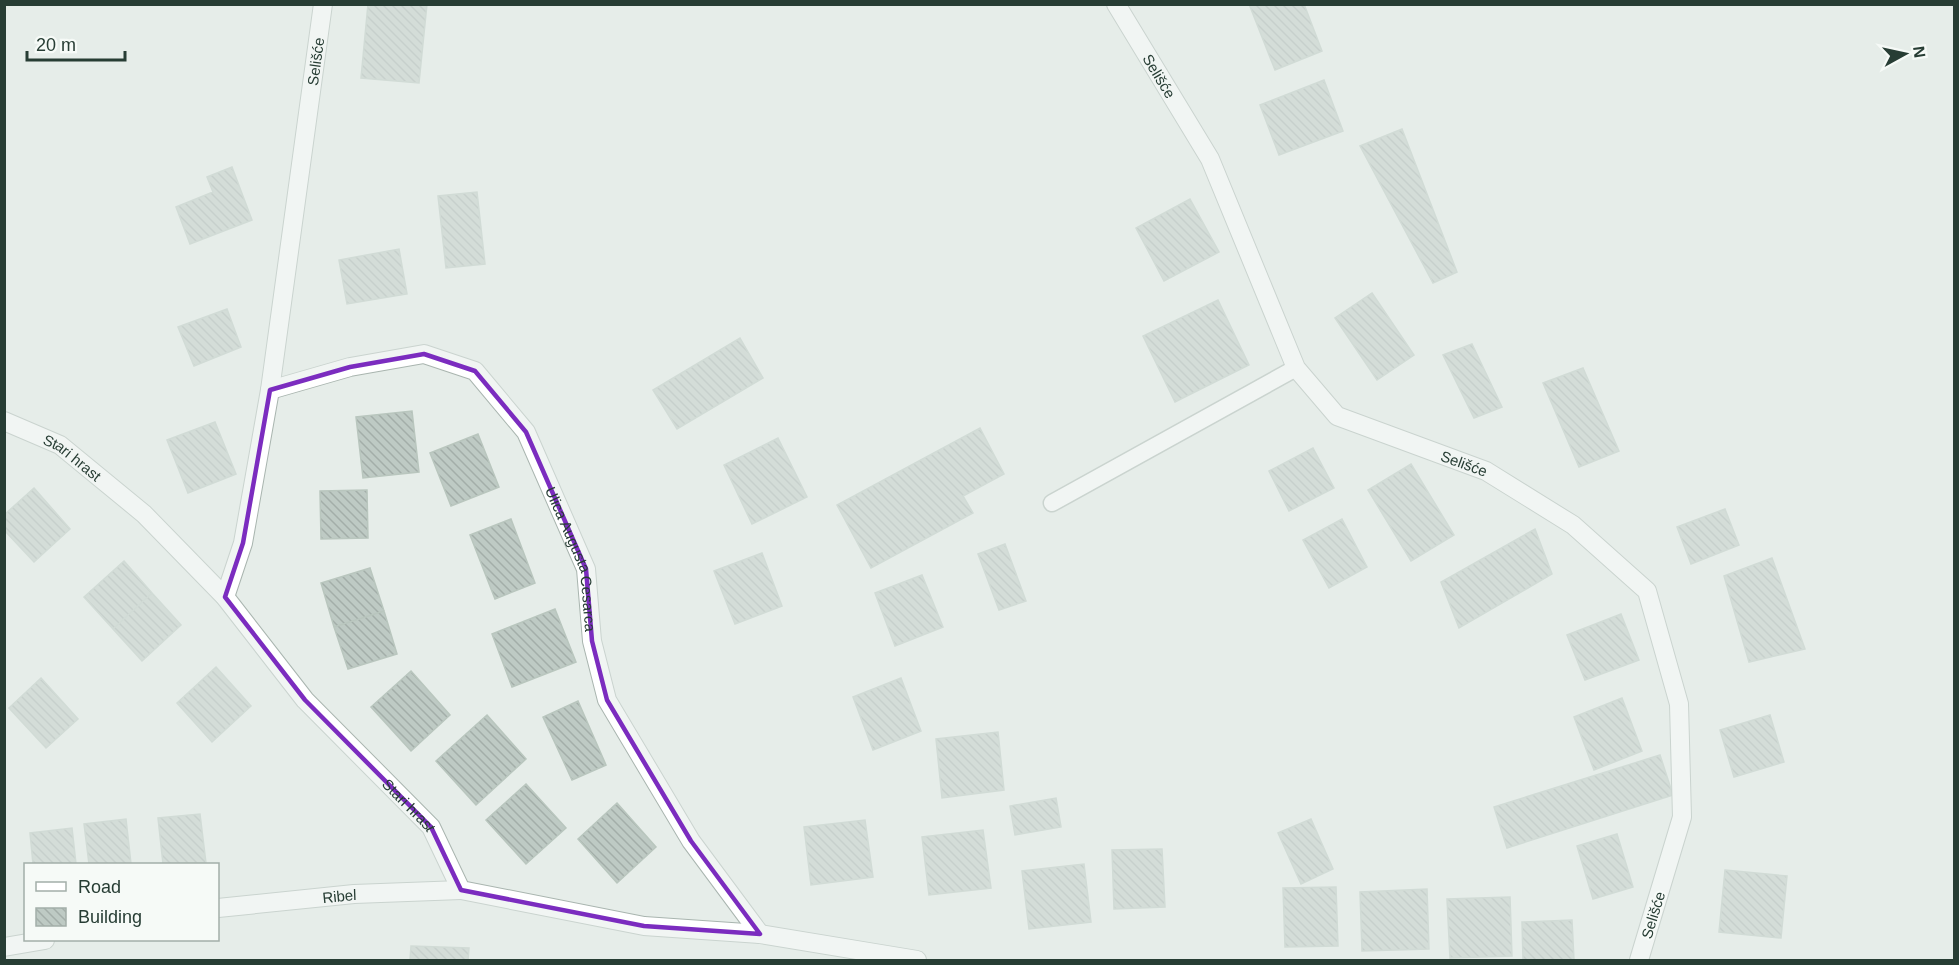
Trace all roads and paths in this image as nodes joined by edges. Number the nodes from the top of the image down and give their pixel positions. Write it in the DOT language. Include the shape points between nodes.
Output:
graph roads {
  1 [pos="323,4"];
  2 [pos="1116,4"];
  3 [pos="1296,368"];
  4 [pos="270,390"];
  5 [pos="4,421"];
  6 [pos="1052,503"];
  7 [pos="225,597"];
  8 [pos="461,890"];
  9 [pos="219,908"];
  10 [pos="760,933"];
  11 [pos="35,941"];
  12 [pos="4,947"];
  13 [pos="917,960"];
  14 [pos="1639,960"];
  1 -- 4 [label="street, Selišće"];
  2 -- 3 [label="street, Selišće" via="1210,159"];
  3 -- 6 [label="lane"];
  3 -- 14 [label="street, Selišće" via="1337,416 1486,471 1573,525 1647,591 1679,704 1682,817"];
  4 -- 7 [label="street" via="243,543"];
  4 -- 10 [label="street, Ulica Augusta Cesarca" via="350,367 424,354 475,371 526,432 586,569 592,641 607,700 691,841"];
  5 -- 7 [label="street, Stari hrast" via="60,445 144,514"];
  7 -- 8 [label="street, Stari hrast" via="305,700 431,827"];
  8 -- 9 [label="street, Ribel" via="354,894"];
  8 -- 10 [label="street" via="644,926"];
  10 -- 13 [label="street"];
  11 -- 12 [label="street"];
}
